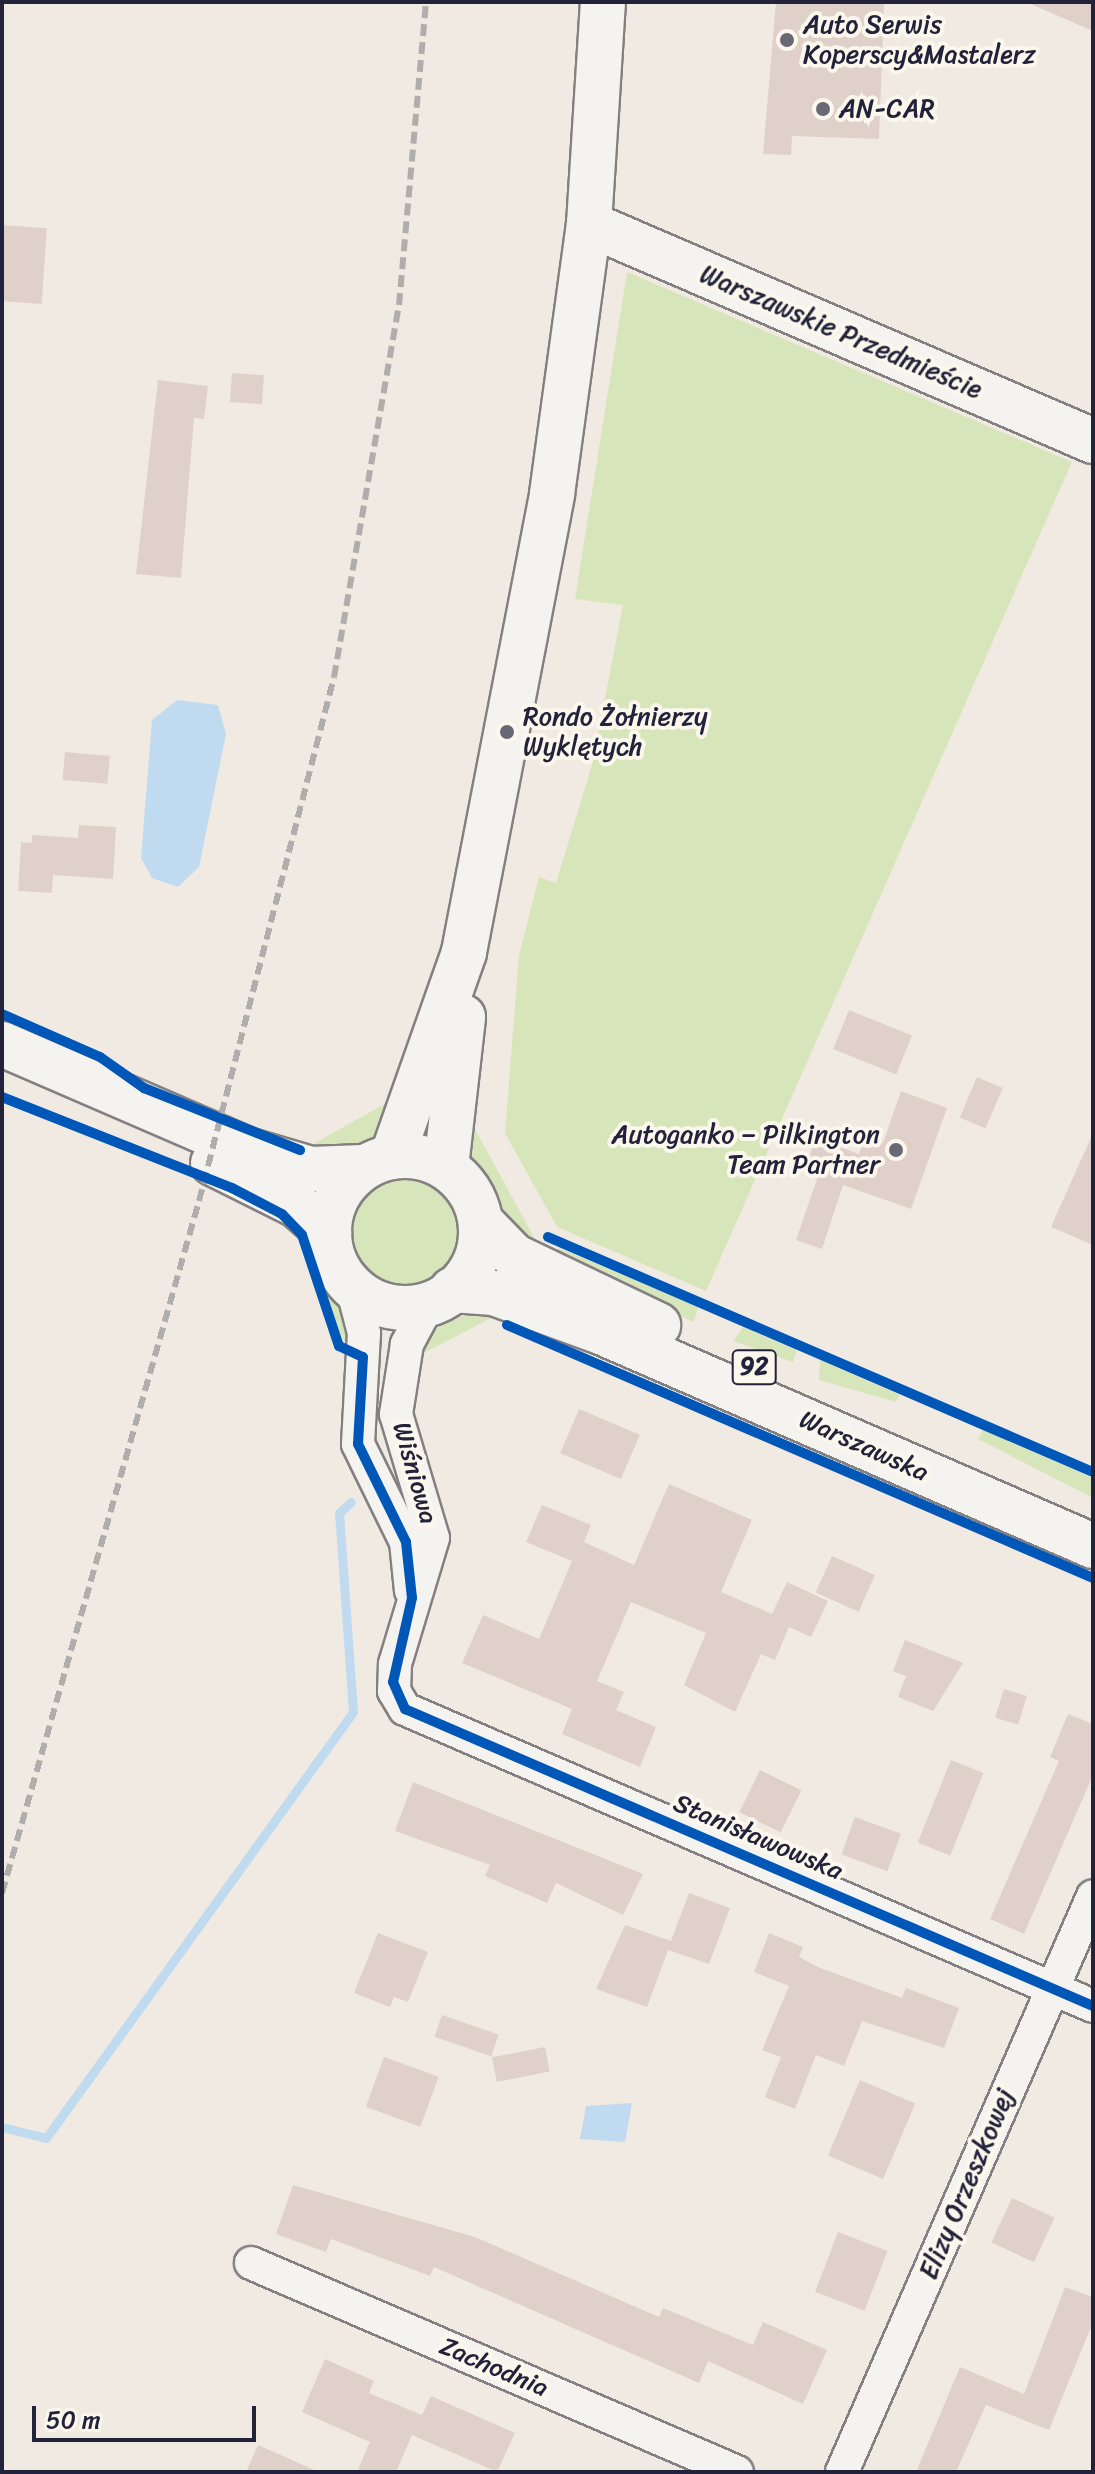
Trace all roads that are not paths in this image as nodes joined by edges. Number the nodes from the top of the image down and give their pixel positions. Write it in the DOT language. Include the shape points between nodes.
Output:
graph roads {
  1 [pos="603,2"];
  2 [pos="589,224"];
  3 [pos="1093,441"];
  4 [pos="464,952"];
  5 [pos="2,1044"];
  6 [pos="2,1070"];
  7 [pos="377,1162"];
  8 [pos="446,1167"];
  9 [pos="481,1222"];
  10 [pos="329,1233"];
  11 [pos="352,1287"];
  12 [pos="441,1297"];
  13 [pos="1093,1515"];
  14 [pos="1093,1546"];
  15 [pos="412,1598"];
  16 [pos="405,1709"];
  17 [pos="1093,1896"];
  18 [pos="1052,1988"];
  19 [pos="1093,2006"];
  20 [pos="251,2263"];
  21 [pos="737,2472"];
  22 [pos="842,2472"];
  1 -- 2 [label="main road"];
  2 -- 3 [label="main road, Warszawskie Przedmieście"];
  2 -- 4 [label="main road" via="552,494"];
  4 -- 7 [label="main road"];
  4 -- 8 [label="main road" via="469,976"];
  5 -- 7 [label="main road" via="247,1150 311,1169"];
  6 -- 10 [label="main road" via="256,1183"];
  7 -- 8 [label="main road"];
  7 -- 10 [label="main road" via="335,1200"];
  8 -- 9 [label="main road, 92" via="475,1200"];
  9 -- 12 [label="main road" via="474,1266"];
  9 -- 13 [label="main road, Warszawska / 92" via="506,1251 562,1281"];
  10 -- 11 [label="main road" via="338,1268"];
  11 -- 12 [label="main road, 92" via="394,1308"];
  11 -- 15 [label="street, Wiśniowa" via="364,1333 358,1444 406,1542"];
  12 -- 14 [label="main road, Warszawska / 92" via="494,1293 601,1332"];
  12 -- 15 [label="street, Wiśniowa" via="407,1344 396,1414 433,1538"];
  15 -- 16 [label="street, Wiśniowa" via="393,1682"];
  16 -- 18 [label="street, Stanisławowska"];
  17 -- 18 [label="street, Elizy Orzeszkowej"];
  18 -- 19 [label="street, Stanisławowska"];
  18 -- 22 [label="street, Elizy Orzeszkowej"];
  20 -- 21 [label="street, Zachodnia"];
}
